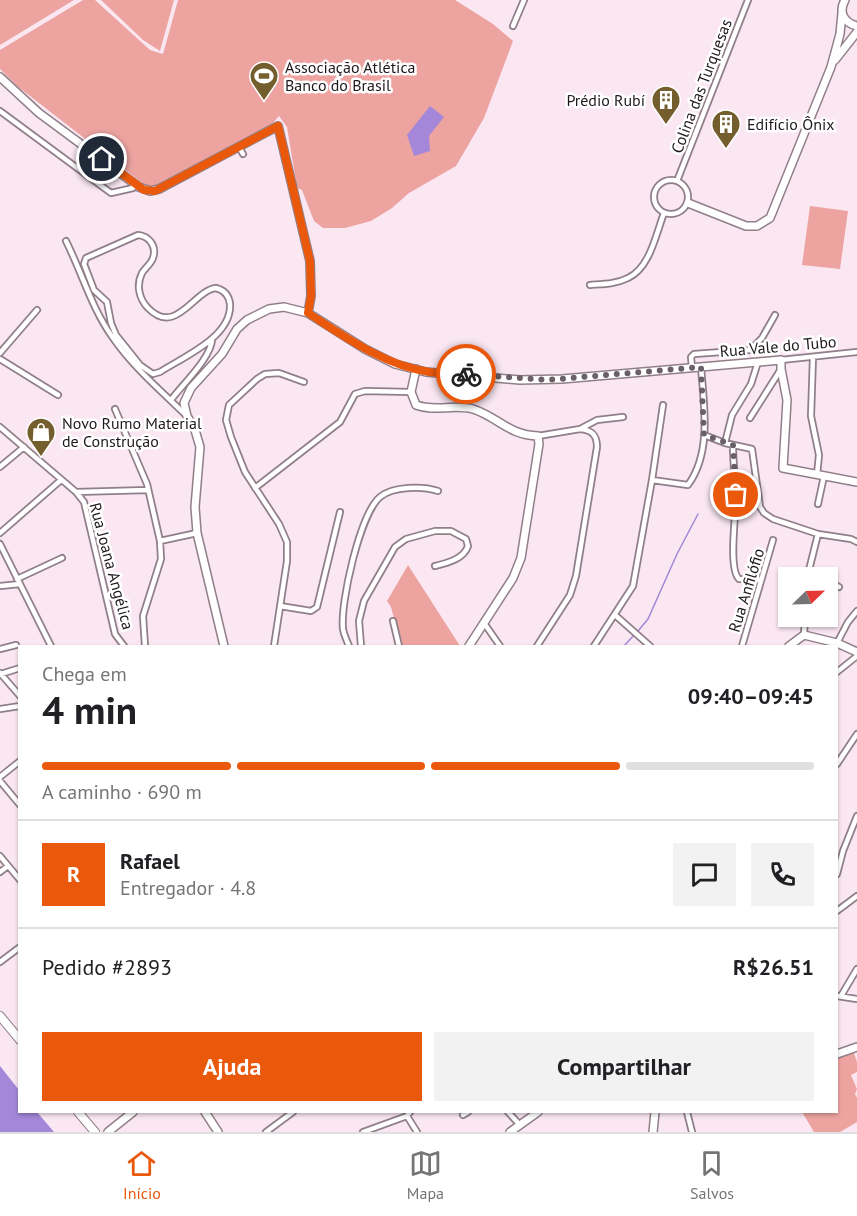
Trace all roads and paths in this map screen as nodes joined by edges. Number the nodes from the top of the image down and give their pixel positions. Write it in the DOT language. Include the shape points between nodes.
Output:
graph roads {
  1 [pos="525,0"];
  2 [pos="747,0"];
  3 [pos="839,0"];
  4 [pos="844,0"];
  5 [pos="842,11"];
  6 [pos="513,26"];
  7 [pos="857,26"];
  8 [pos="857,32"];
  9 [pos="831,67"];
  10 [pos="0,77"];
  11 [pos="0,111"];
  12 [pos="239,147"];
  13 [pos="243,154"];
  14 [pos="677,181"];
  15 [pos="135,186"];
  16 [pos="688,203"];
  17 [pos="664,213"];
  18 [pos="66,241"];
  19 [pos="590,285"];
  20 [pos="37,310"];
  21 [pos="308,313"];
  22 [pos="775,315"];
  23 [pos="212,339"];
  24 [pos="857,352"];
  25 [pos="0,353"];
  26 [pos="813,357"];
  27 [pos="0,359"];
  28 [pos="781,360"];
  29 [pos="758,362"];
  30 [pos="395,364"];
  31 [pos="701,367"];
  32 [pos="692,368"];
  33 [pos="416,369"];
  34 [pos="781,369"];
  35 [pos="414,378"];
  36 [pos="304,382"];
  37 [pos="411,392"];
  38 [pos="58,394"];
  39 [pos="171,400"];
  40 [pos="663,405"];
  41 [pos="115,409"];
  42 [pos="187,416"];
  43 [pos="623,417"];
  44 [pos="750,418"];
  45 [pos="0,427"];
  46 [pos="580,429"];
  47 [pos="704,435"];
  48 [pos="538,436"];
  49 [pos="725,443"];
  50 [pos="733,445"];
  51 [pos="24,447"];
  52 [pos="0,467"];
  53 [pos="820,476"];
  54 [pos="61,480"];
  55 [pos="652,480"];
  56 [pos="857,482"];
  57 [pos="255,488"];
  58 [pos="148,490"];
  59 [pos="438,491"];
  60 [pos="76,492"];
  61 [pos="818,504"];
  62 [pos="340,512"];
  63 [pos="0,533"];
  64 [pos="197,533"];
  65 [pos="818,534"];
  66 [pos="773,540"];
  67 [pos="160,541"];
  68 [pos="857,542"];
  69 [pos="0,544"];
  70 [pos="62,558"];
  71 [pos="435,566"];
  72 [pos="810,567"];
  73 [pos="761,580"];
  74 [pos="19,581"];
  75 [pos="0,586"];
  76 [pos="280,606"];
  77 [pos="857,611"];
  78 [pos="615,615"];
  79 [pos="393,621"];
  80 [pos="484,623"];
  81 [pos="804,627"];
  82 [pos="804,635"];
  83 [pos="837,643"];
  84 [pos="16,645"];
  85 [pos="51,645"];
  86 [pos="123,645"];
  87 [pos="145,645"];
  88 [pos="224,645"];
  89 [pos="274,645"];
  90 [pos="349,645"];
  91 [pos="361,645"];
  92 [pos="399,645"];
  93 [pos="470,645"];
  94 [pos="499,645"];
  95 [pos="538,645"];
  96 [pos="595,645"];
  97 [pos="649,645"];
  98 [pos="742,645"];
  99 [pos="790,645"];
  100 [pos="0,649"];
  101 [pos="857,654"];
  102 [pos="18,669"];
  103 [pos="838,671"];
  104 [pos="0,674"];
  105 [pos="18,694"];
  106 [pos="18,706"];
  107 [pos="0,709"];
  108 [pos="857,734"];
  109 [pos="838,762"];
  110 [pos="18,763"];
  111 [pos="0,779"];
  112 [pos="18,802"];
  113 [pos="857,816"];
  114 [pos="855,827"];
  115 [pos="0,856"];
  116 [pos="8,866"];
  117 [pos="838,871"];
  118 [pos="0,872"];
  119 [pos="18,879"];
  120 [pos="857,896"];
  121 [pos="838,910"];
  122 [pos="18,948"];
  123 [pos="0,962"];
  124 [pos="857,969"];
  125 [pos="839,996"];
  126 [pos="857,999"];
  127 [pos="0,1016"];
  128 [pos="18,1038"];
  129 [pos="856,1049"];
  130 [pos="838,1054"];
  131 [pos="79,1113"];
  132 [pos="132,1113"];
  133 [pos="205,1113"];
  134 [pos="291,1113"];
  135 [pos="509,1113"];
  136 [pos="536,1113"];
  137 [pos="655,1113"];
  138 [pos="687,1113"];
  139 [pos="409,1114"];
  140 [pos="519,1124"];
  141 [pos="381,1125"];
  142 [pos="216,1129"];
  143 [pos="415,1130"];
  144 [pos="95,1132"];
  145 [pos="108,1132"];
  146 [pos="266,1132"];
  147 [pos="363,1132"];
  148 [pos="386,1132"];
  149 [pos="406,1132"];
  150 [pos="510,1132"];
  151 [pos="653,1132"];
  152 [pos="692,1132"];
  1 -- 6 [label="street"];
  2 -- 14 [label="street, Colina das Turquesas"];
  3 -- 5 [label="main road"];
  4 -- 5 [label="main road"];
  5 -- 7 [label="main road" via="846,21"];
  5 -- 9 [label="main road"];
  8 -- 9 [label="main road"];
  9 -- 16 [label="main road" via="773,214 766,222 746,226"];
  10 -- 15 [label="main road" via="39,113"];
  11 -- 15 [label="street" via="111,194"];
  12 -- 13 [label="street"];
  12 -- 15 [label="main road" via="159,189 150,191"];
  12 -- 21 [label="main road" via="278,126 310,261"];
  14 -- 16 [label="street" via="687,190"];
  14 -- 17 [label="street" via="666,181 654,193 656,205"];
  16 -- 17 [label="street" via="675,214"];
  17 -- 19 [label="street" via="639,270 622,281"];
  18 -- 39 [label="street" via="113,338"];
  20 -- 25 [label="street"];
  21 -- 30 [label="main road"];
  21 -- 42 [label="main road" via="276,307 243,324 188,392 184,403"];
  22 -- 32 [label="street" via="750,350 694,354"];
  23 -- 23 [label="street" via="224,328 228,317 230,302 221,289 206,290 188,309 174,315 158,315 145,304 139,280 152,261 154,250 148,238 132,236 84,260 94,290 107,302 116,335 149,373 160,372"];
  23 -- 39 [label="street" via="208,354"];
  24 -- 26 [label="street, Rua Vale do Tubo"];
  26 -- 28 [label="street, Rua Vale do Tubo"];
  26 -- 53 [label="street" via="811,416"];
  27 -- 38 [label="street"];
  28 -- 29 [label="main road, Rua Vale do Tubo"];
  28 -- 34 [label="main road"];
  29 -- 31 [label="main road, Rua Vale do Tubo"];
  29 -- 49 [label="street" via="751,384 732,415"];
  30 -- 33 [label="main road, Rua Vale do Tubo"];
  30 -- 35 [label="main road"];
  31 -- 32 [label="main road, Rua Vale do Tubo"];
  31 -- 47 [label="street"];
  32 -- 33 [label="main road, Rua Vale do Tubo" via="547,380"];
  33 -- 35 [label="main road"];
  34 -- 44 [label="street"];
  34 -- 53 [label="main road" via="787,400 782,465 786,470"];
  35 -- 37 [label="main road"];
  36 -- 57 [label="street" via="279,373 265,374 230,405 227,429"];
  37 -- 48 [label="main road" via="413,401 420,406 464,407 515,432"];
  37 -- 57 [label="street" via="355,394 340,422"];
  39 -- 42 [label="street"];
  40 -- 55 [label="street"];
  41 -- 58 [label="street"];
  42 -- 64 [label="main road" via="200,447"];
  43 -- 46 [label="street" via="597,420"];
  45 -- 51 [label="street"];
  46 -- 48 [label="street"];
  46 -- 95 [label="street" via="593,433 597,447 576,576 570,595"];
  47 -- 49 [label="street"];
  47 -- 55 [label="street" via="702,455 688,485"];
  48 -- 80 [label="main road" via="521,558"];
  49 -- 50 [label="street"];
  50 -- 65 [label="street" via="753,451 764,513"];
  50 -- 73 [label="street" via="735,575 739,579"];
  51 -- 52 [label="street"];
  51 -- 54 [label="street"];
  53 -- 56 [label="main road"];
  53 -- 61 [label="street"];
  54 -- 60 [label="street"];
  54 -- 63 [label="street"];
  55 -- 78 [label="street" via="633,586"];
  57 -- 76 [label="street" via="287,542"];
  58 -- 60 [label="street"];
  58 -- 67 [label="street"];
  59 -- 90 [label="street" via="425,488 389,492 367,514 344,606 343,629"];
  60 -- 86 [label="street, Rua Joana Angélica" via="86,509 115,634"];
  62 -- 76 [label="street" via="317,607 311,611"];
  64 -- 67 [label="street"];
  64 -- 88 [label="main road"];
  65 -- 68 [label="street"];
  65 -- 72 [label="street"];
  66 -- 73 [label="street, Rua Anfilófio"];
  67 -- 87 [label="street" via="161,559 143,616"];
  69 -- 74 [label="street"];
  70 -- 74 [label="street"];
  71 -- 91 [label="street" via="464,554 466,538 451,531 435,531 395,547 364,601 359,621"];
  73 -- 98 [label="street, Rua Anfilófio"];
  74 -- 75 [label="street"];
  74 -- 85 [label="street"];
  76 -- 89 [label="street"];
  77 -- 83 [label="street"];
  78 -- 96 [label="street"];
  78 -- 97 [label="street"];
  79 -- 92 [label="street"];
  80 -- 93 [label="main road"];
  80 -- 94 [label="street"];
  81 -- 82 [label="street"];
  82 -- 83 [label="main road"];
  82 -- 99 [label="main road"];
  83 -- 101 [label="main road"];
  84 -- 100 [label="street"];
  101 -- 103 [label="street"];
  102 -- 104 [label="street"];
  104 -- 105 [label="street"];
  106 -- 107 [label="street"];
  108 -- 109 [label="street"];
  110 -- 111 [label="street"];
  111 -- 112 [label="street"];
  113 -- 114 [label="street"];
  114 -- 117 [label="street"];
  115 -- 116 [label="street"];
  116 -- 118 [label="street"];
  116 -- 119 [label="street"];
  120 -- 121 [label="street"];
  122 -- 123 [label="street"];
  124 -- 125 [label="street"];
  125 -- 126 [label="street"];
  127 -- 128 [label="main road"];
  129 -- 130 [label="main road"];
  131 -- 144 [label="main road"];
  132 -- 145 [label="main road"];
  133 -- 142 [label="main road"];
  134 -- 146 [label="street"];
  135 -- 140 [label="street"];
  136 -- 140 [label="main road"];
  137 -- 151 [label="main road"];
  138 -- 152 [label="street"];
  139 -- 141 [label="street"];
  139 -- 143 [label="street"];
  140 -- 150 [label="main road"];
  141 -- 147 [label="street"];
  141 -- 148 [label="street"];
  143 -- 149 [label="street"];
}
